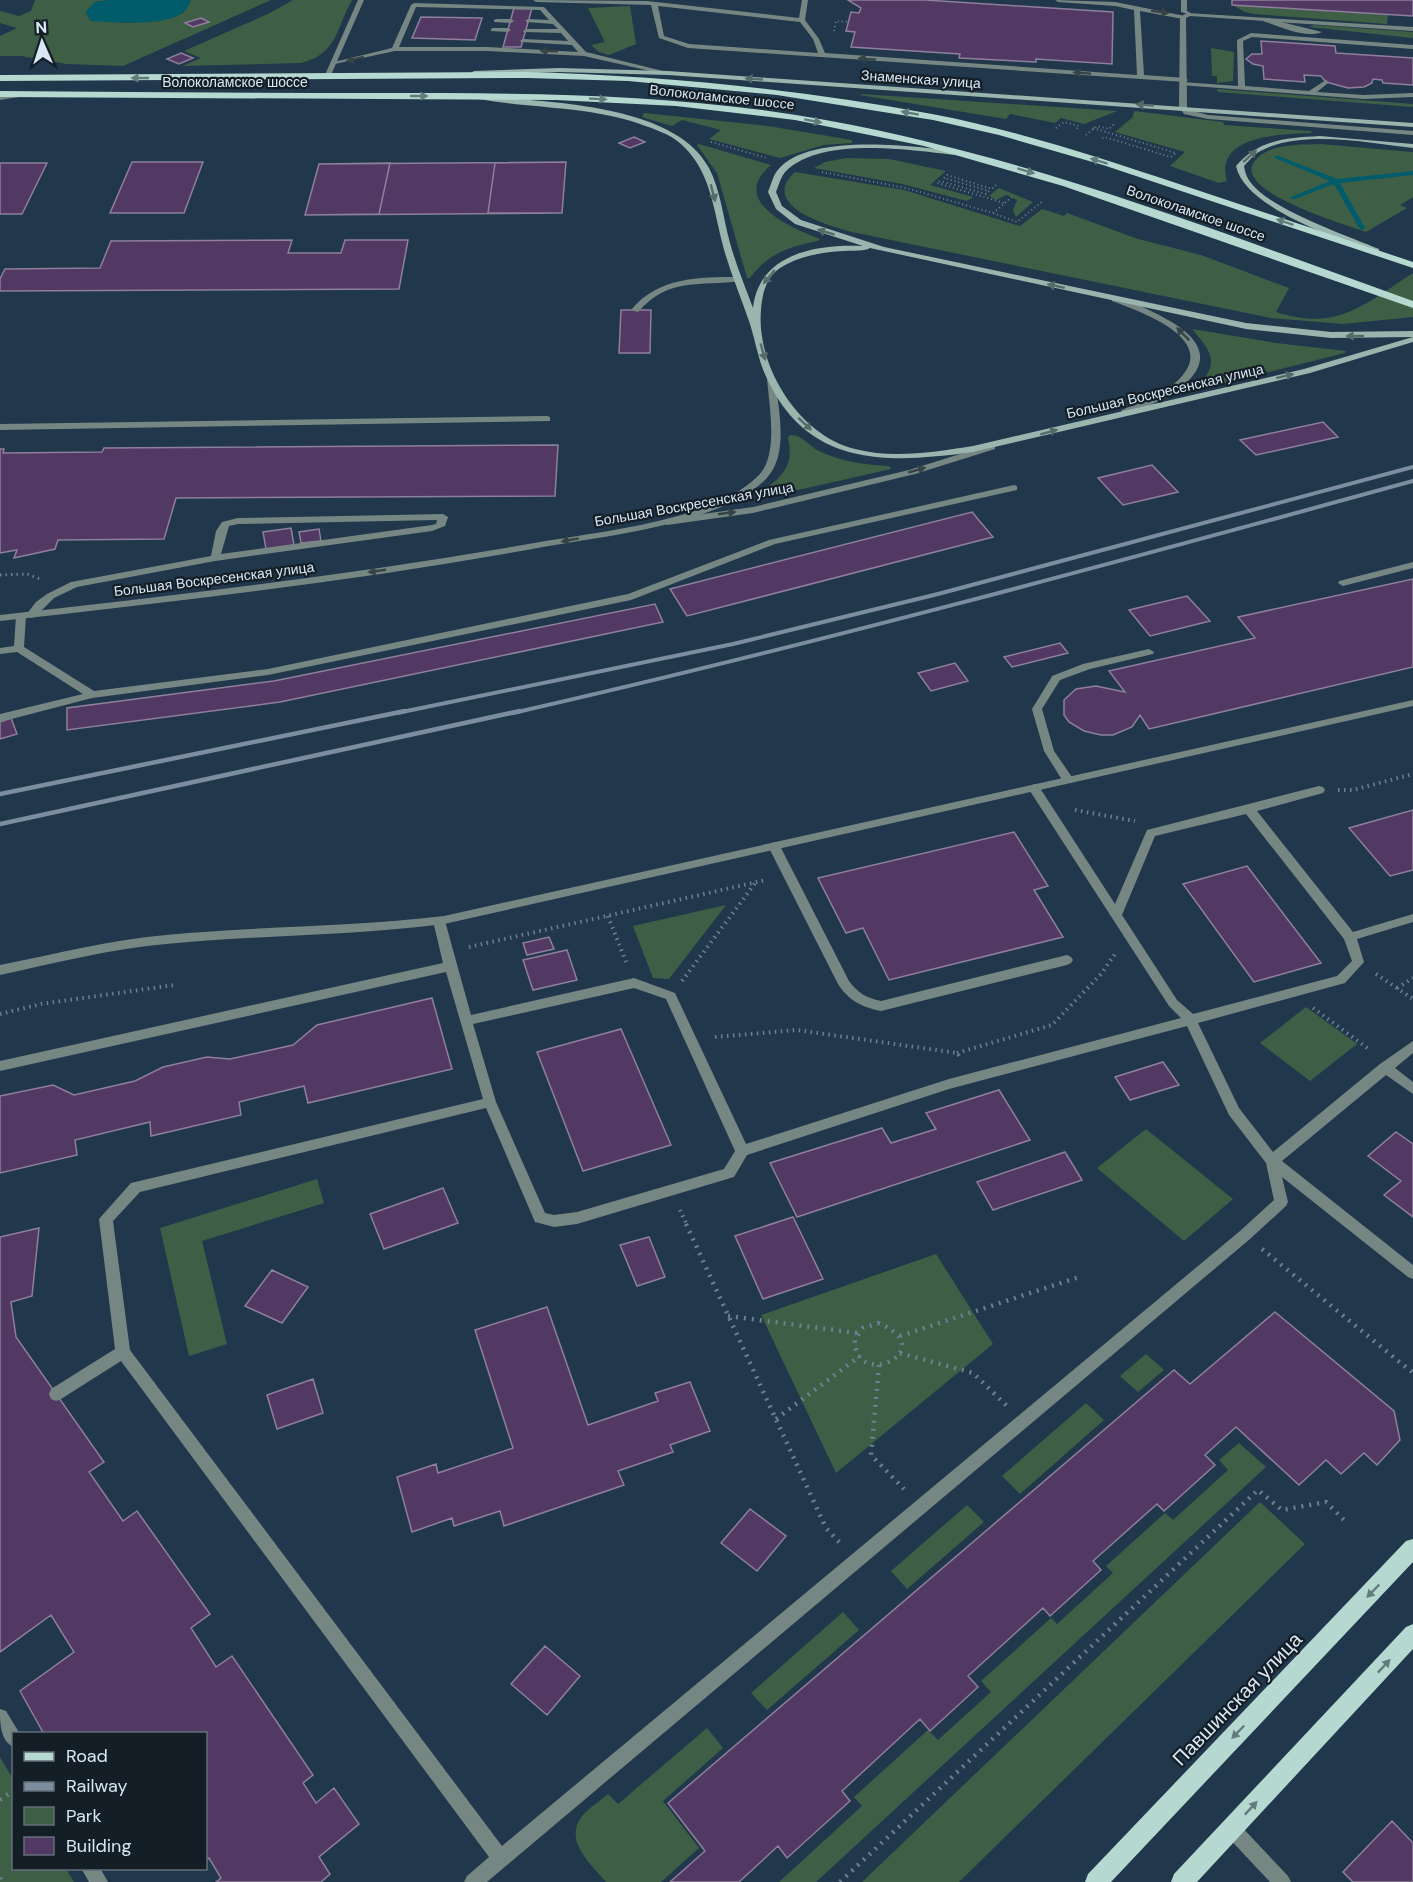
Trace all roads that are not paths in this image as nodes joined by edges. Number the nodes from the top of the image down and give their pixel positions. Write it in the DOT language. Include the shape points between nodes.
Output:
graph roads {
  1 [pos="362,0"];
  2 [pos="536,0"];
  3 [pos="805,0"];
  4 [pos="1058,0"];
  5 [pos="1184,0"];
  6 [pos="654,4"];
  7 [pos="1137,9"];
  8 [pos="499,12"];
  9 [pos="513,12"];
  10 [pos="531,13"];
  11 [pos="547,13"];
  12 [pos="1186,16"];
  13 [pos="802,20"];
  14 [pos="1265,20"];
  15 [pos="496,21"];
  16 [pos="511,21"];
  17 [pos="528,21"];
  18 [pos="555,22"];
  19 [pos="1413,29"];
  20 [pos="493,30"];
  21 [pos="508,30"];
  22 [pos="526,31"];
  23 [pos="564,32"];
  24 [pos="490,41"];
  25 [pos="505,41"];
  26 [pos="523,41"];
  27 [pos="574,43"];
  28 [pos="1379,44"];
  29 [pos="1413,47"];
  30 [pos="395,49"];
  31 [pos="584,54"];
  32 [pos="824,56"];
  33 [pos="332,64"];
  34 [pos="668,73"];
  35 [pos="427,74"];
  36 [pos="328,75"];
  37 [pos="0,76"];
  38 [pos="1141,77"];
  39 [pos="1184,82"];
  40 [pos="1326,82"];
  41 [pos="1242,88"];
  42 [pos="1311,93"];
  43 [pos="1413,95"];
  44 [pos="0,96"];
  45 [pos="456,96"];
  46 [pos="1183,107"];
  47 [pos="1413,125"];
  48 [pos="1413,133"];
  49 [pos="1413,146"];
  50 [pos="970,155"];
  51 [pos="882,249"];
  52 [pos="1380,253"];
  53 [pos="1413,264"];
  54 [pos="738,279"];
  55 [pos="1113,298"];
  56 [pos="1413,305"];
  57 [pos="635,310"];
  58 [pos="756,326"];
  59 [pos="1413,334"];
  60 [pos="1413,339"];
  61 [pos="771,378"];
  62 [pos="1125,412"];
  63 [pos="547,419"];
  64 [pos="0,427"];
  65 [pos="992,447"];
  66 [pos="1014,488"];
  67 [pos="648,525"];
  68 [pos="215,558"];
  69 [pos="1413,565"];
  70 [pos="1343,583"];
  71 [pos="26,616"];
  72 [pos="0,618"];
  73 [pos="19,648"];
  74 [pos="0,651"];
  75 [pos="1149,652"];
  76 [pos="92,695"];
  77 [pos="1413,703"];
  78 [pos="0,718"];
  79 [pos="1068,780"];
  80 [pos="1034,788"];
  81 [pos="1319,790"];
  82 [pos="1249,809"];
  83 [pos="774,846"];
  84 [pos="1116,915"];
  85 [pos="1413,918"];
  86 [pos="439,921"];
  87 [pos="1350,937"];
  88 [pos="449,959"];
  89 [pos="1067,960"];
  90 [pos="0,970"];
  91 [pos="1190,1019"];
  92 [pos="466,1022"];
  93 [pos="1413,1046"];
  94 [pos="0,1066"];
  95 [pos="1388,1066"];
  96 [pos="1413,1089"];
  97 [pos="490,1102"];
  98 [pos="742,1151"];
  99 [pos="1272,1161"];
  100 [pos="1413,1273"];
  101 [pos="123,1352"];
  102 [pos="56,1394"];
  103 [pos="1413,1548"];
  104 [pos="1413,1634"];
  105 [pos="0,1717"];
  106 [pos="12,1736"];
  107 [pos="1232,1828"];
  108 [pos="501,1858"];
  109 [pos="473,1882"];
  110 [pos="1096,1882"];
  111 [pos="1182,1882"];
  112 [pos="1282,1882"];
  1 -- 33 [label="street"];
  2 -- 6 [label="street"];
  3 -- 13 [label="street"];
  4 -- 7 [label="street"];
  5 -- 12 [label="street"];
  6 -- 13 [label="street"];
  6 -- 32 [label="street" via="661,37 688,46"];
  7 -- 12 [label="street, one-way"];
  7 -- 38 [label="street"];
  8 -- 9 [label="street"];
  10 -- 11 [label="street"];
  11 -- 18 [label="street"];
  11 -- 30 [label="street" via="542,8 414,5"];
  12 -- 14 [label="street"];
  12 -- 39 [label="street"];
  13 -- 32 [label="street"];
  14 -- 19 [label="street"];
  14 -- 28 [label="street" via="1308,32 1378,37"];
  15 -- 16 [label="street"];
  17 -- 18 [label="street"];
  18 -- 23 [label="street"];
  20 -- 21 [label="street"];
  22 -- 23 [label="street"];
  23 -- 27 [label="street"];
  24 -- 25 [label="street"];
  26 -- 27 [label="street"];
  27 -- 31 [label="street"];
  28 -- 29 [label="street"];
  28 -- 41 [label="street" via="1251,35 1240,39"];
  31 -- 30 [label="street, one-way"];
  30 -- 33 [label="street, one-way"];
  31 -- 34 [label="street"];
  38 -- 32 [label="street, one-way"];
  33 -- 36 [label="street"];
  34 -- 35 [label="main road, Знаменская улица" via="559,70"];
  46 -- 34 [label="main road, Знаменская улица, one-way"];
  35 -- 36 [label="main road, Волоколамское шоссе"];
  52 -- 35 [label="main road, Волоколамское шоссе, one-way" via="1106,163 933,117 710,84 628,78"];
  36 -- 37 [label="main road, Волоколамское шоссе, one-way"];
  38 -- 39 [label="street"];
  39 -- 41 [label="street"];
  39 -- 46 [label="street"];
  40 -- 42 [label="street"];
  41 -- 42 [label="street"];
  42 -- 43 [label="street"];
  44 -- 45 [label="main road, Волоколамское шоссе, one-way"];
  45 -- 50 [label="main road, Волоколамское шоссе, one-way" via="587,98 727,109 853,128"];
  45 -- 54 [label="main road, one-way" via="602,112 651,124 681,140 699,157 707,174"];
  46 -- 47 [label="main road, Знаменская улица"];
  46 -- 48 [label="street" via="1191,114 1208,117"];
  52 -- 49 [label="main road, one-way" via="1256,193 1240,166 1254,151 1285,141 1328,139"];
  51 -- 50 [label="main road, one-way" via="811,227 788,215 772,192 777,176 803,157 846,147"];
  50 -- 56 [label="main road, Волоколамское шоссе, one-way" via="1163,215"];
  55 -- 51 [label="main road, one-way"];
  51 -- 58 [label="main road, one-way" via="817,252 787,262 765,278 759,292"];
  52 -- 53 [label="main road, Волоколамское шоссе"];
  54 -- 57 [label="street" via="664,286"];
  54 -- 58 [label="main road"];
  59 -- 55 [label="main road, one-way" via="1285,332"];
  62 -- 55 [label="street, one-way" via="1178,386 1192,373 1196,359 1193,345 1180,330 1159,315"];
  58 -- 61 [label="main road, one-way"];
  62 -- 60 [label="main road, Большая Воскресенская улица, one-way" via="1235,389 1365,356"];
  61 -- 65 [label="main road, one-way" via="801,422 824,440 841,447 894,456"];
  61 -- 67 [label="street" via="775,438 766,473 723,501"];
  65 -- 62 [label="main road, Большая Воскресенская улица, one-way"];
  63 -- 64 [label="street"];
  67 -- 65 [label="street, Большая Воскресенская улица, one-way" via="753,510"];
  66 -- 76 [label="street" via="772,543 631,597 268,672"];
  67 -- 71 [label="street, Большая Воскресенская улица, one-way" via="456,560"];
  68 -- 68 [label="street" via="432,528 440,526 443,517 238,521 225,524 220,531"];
  68 -- 71 [label="street" via="75,584 54,593"];
  69 -- 70 [label="street"];
  71 -- 72 [label="street, Большая Воскресенская улица"];
  71 -- 73 [label="street"];
  73 -- 74 [label="street"];
  73 -- 76 [label="street"];
  75 -- 79 [label="street" via="1087,666 1056,678 1037,709 1050,751"];
  76 -- 78 [label="street"];
  77 -- 79 [label="street"];
  79 -- 80 [label="street"];
  80 -- 83 [label="street"];
  80 -- 84 [label="street"];
  81 -- 82 [label="street"];
  82 -- 84 [label="street" via="1151,834"];
  82 -- 87 [label="street"];
  83 -- 86 [label="street"];
  83 -- 89 [label="street" via="844,984 866,1003 881,1006 908,1001"];
  84 -- 91 [label="street" via="1173,1003"];
  85 -- 87 [label="street"];
  86 -- 88 [label="street"];
  86 -- 90 [label="street" via="135,943"];
  87 -- 91 [label="street" via="1358,962 1341,980"];
  88 -- 92 [label="street"];
  88 -- 94 [label="street"];
  91 -- 98 [label="street" via="974,1078"];
  91 -- 99 [label="street" via="1234,1111"];
  92 -- 97 [label="street"];
  92 -- 98 [label="street" via="634,982 671,996"];
  93 -- 95 [label="street"];
  95 -- 96 [label="street"];
  95 -- 99 [label="street"];
  97 -- 98 [label="street" via="540,1218 554,1221 577,1218 729,1173"];
  97 -- 101 [label="street" via="136,1187 106,1218"];
  99 -- 100 [label="street"];
  99 -- 108 [label="street" via="1281,1202 1245,1235"];
  101 -- 102 [label="street"];
  101 -- 108 [label="street"];
  103 -- 110 [label="main road, Павшинская улица, one-way"];
  107 -- 104 [label="main road, one-way"];
  105 -- 106 [label="street"];
  107 -- 111 [label="main road"];
  107 -- 112 [label="street"];
  108 -- 109 [label="street"];
}
